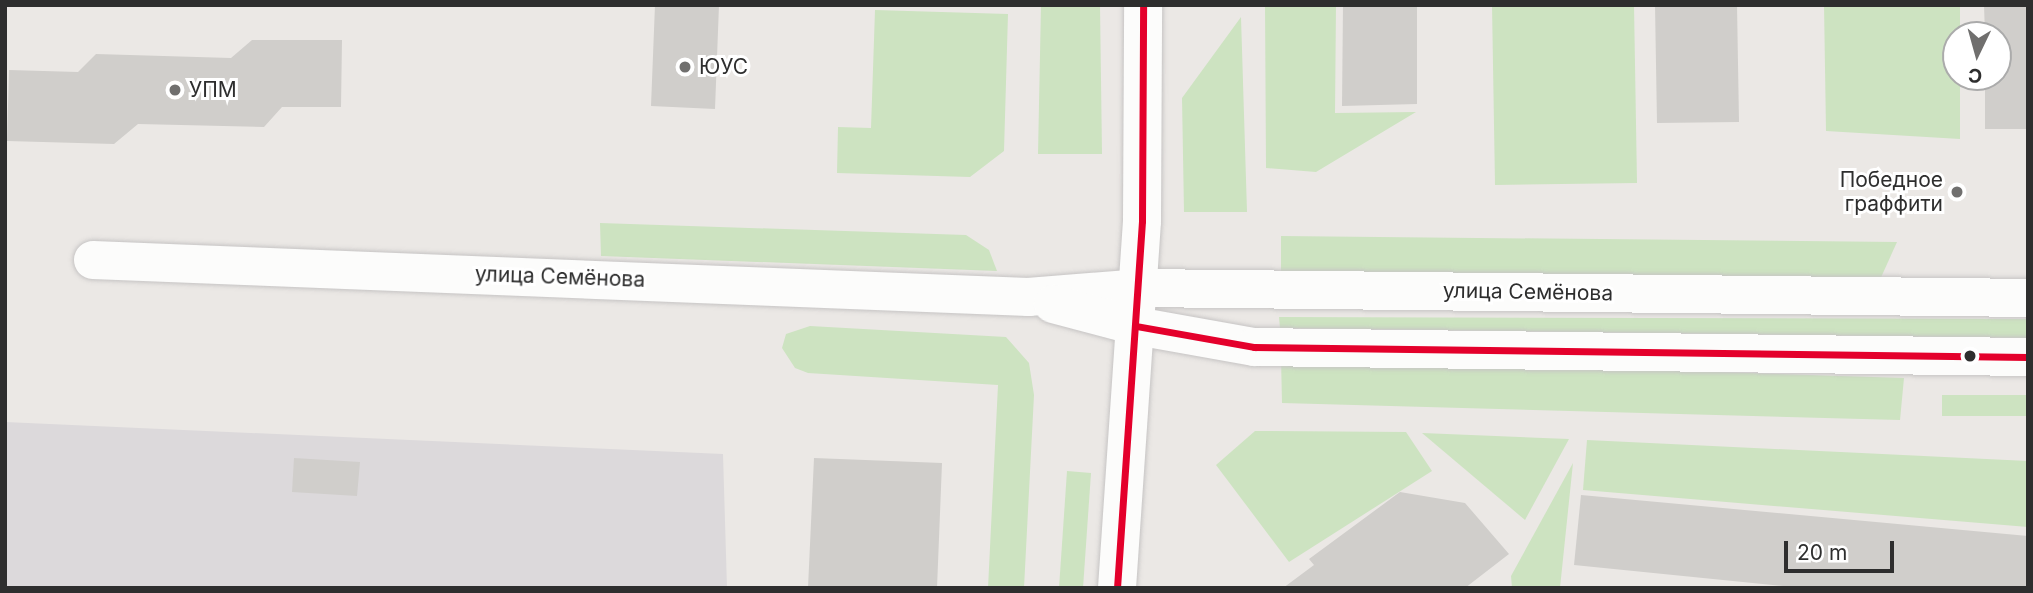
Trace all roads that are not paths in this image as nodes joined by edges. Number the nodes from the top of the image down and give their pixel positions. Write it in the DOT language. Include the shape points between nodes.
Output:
graph roads {
  1 [pos="1143,5"];
  2 [pos="93,261"];
  3 [pos="1139,288"];
  4 [pos="1028,297"];
  5 [pos="2028,298"];
  6 [pos="1136,326"];
  7 [pos="2028,357"];
  8 [pos="1117,588"];
  1 -- 3 [label="street"];
  2 -- 4 [label="street, улица Семёнова"];
  3 -- 4 [label="street, улица Семёнова"];
  3 -- 5 [label="street, улица Семёнова"];
  3 -- 6 [label="street"];
  4 -- 6 [label="street, улица Семёнова"];
  6 -- 7 [label="street, улица Семёнова" via="1254,347"];
  6 -- 8 [label="street"];
}
